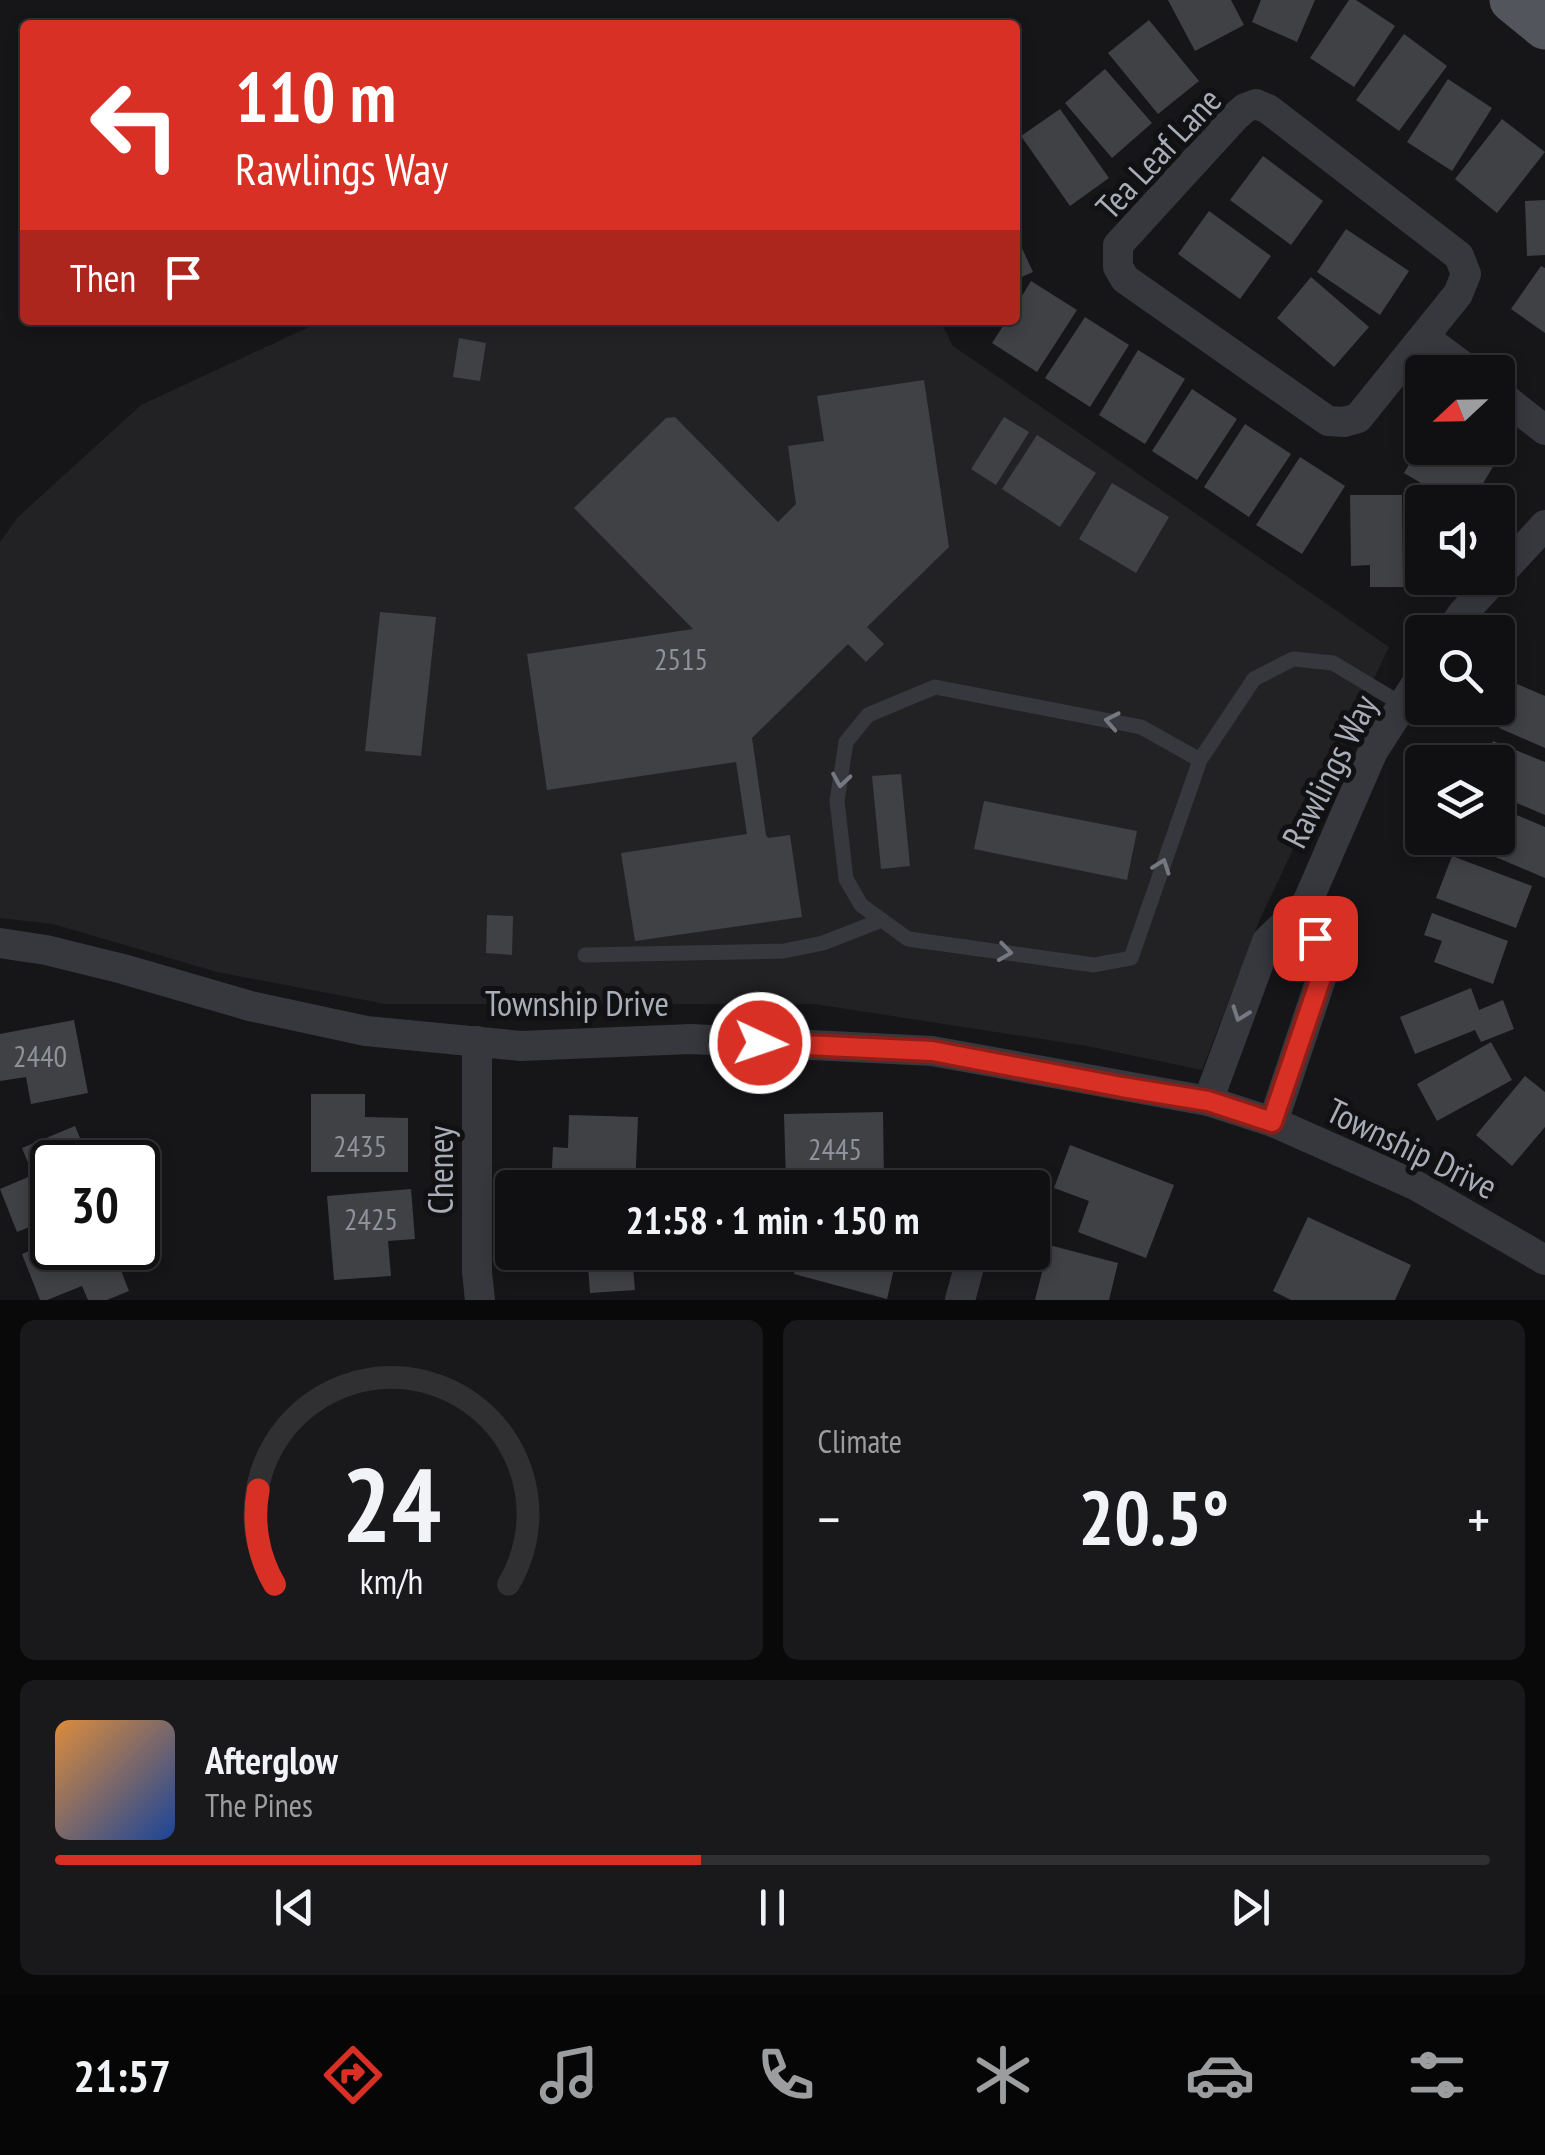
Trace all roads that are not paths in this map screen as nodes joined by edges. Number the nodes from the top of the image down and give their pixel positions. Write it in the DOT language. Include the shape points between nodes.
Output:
graph roads {
  1 [pos="1512,0"];
  2 [pos="1545,26"];
  3 [pos="1424,336"];
  4 [pos="1449,355"];
  5 [pos="1515,406"];
  6 [pos="1545,430"];
  7 [pos="1545,524"];
  8 [pos="1515,557"];
  9 [pos="1480,595"];
  10 [pos="1461,615"];
  11 [pos="1404,704"];
  12 [pos="1200,760"];
  13 [pos="1307,903"];
  14 [pos="882,920"];
  15 [pos="0,943"];
  16 [pos="585,955"];
  17 [pos="477,1041"];
  18 [pos="1208,1101"];
  19 [pos="1272,1122"];
  20 [pos="1545,1260"];
  21 [pos="969,1270"];
  22 [pos="480,1300"];
  23 [pos="960,1300"];
  1 -- 2 [label="main road"];
  3 -- 3 [label="street, Tea Leaf Lane" via="1458,294 1466,274 1459,256 1256,104 1236,116 1118,245 1125,279 1328,421 1358,418"];
  3 -- 4 [label="street"];
  5 -- 6 [label="street"];
  7 -- 8 [label="street"];
  9 -- 10 [label="street"];
  11 -- 12 [label="lane" via="1333,663 1293,659 1254,679"];
  11 -- 13 [label="street, Rawlings Way" via="1373,751"];
  14 -- 12 [label="lane, one-way" via="908,939 1094,964 1131,958"];
  12 -- 14 [label="lane, one-way" via="1141,726 936,687 868,715 846,742 837,801 846,879 860,905"];
  13 -- 18 [label="street, Rawlings Way, one-way" via="1267,941"];
  13 -- 19 [label="street, Rawlings Way" via="1323,972"];
  14 -- 16 [label="lane" via="784,951"];
  15 -- 17 [label="street, Township Drive" via="366,1032"];
  17 -- 18 [label="street, Township Drive" via="521,1046 691,1039 932,1051"];
  17 -- 22 [label="street, Cheney"];
  18 -- 19 [label="street, Township Drive"];
  19 -- 20 [label="street, Township Drive" via="1415,1185"];
  21 -- 23 [label="street"];
}
